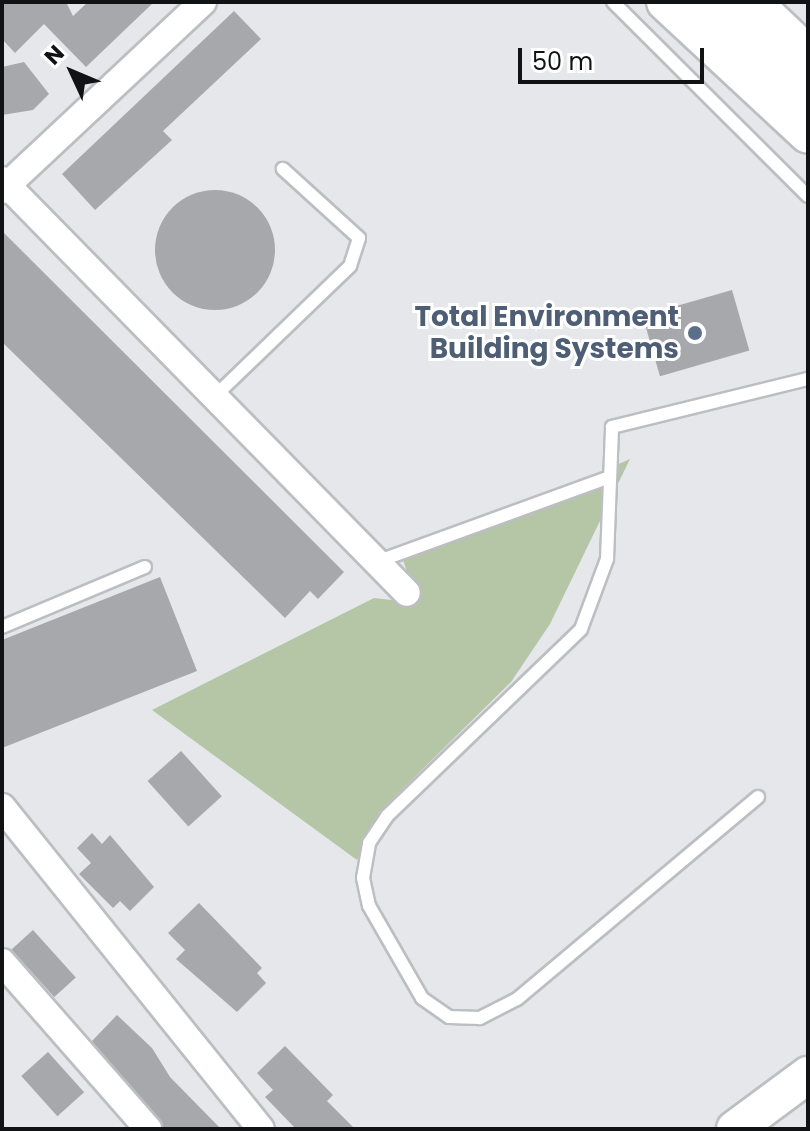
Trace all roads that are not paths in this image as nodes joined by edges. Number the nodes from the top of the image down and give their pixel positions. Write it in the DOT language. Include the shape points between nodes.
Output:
graph roads {
  1 [pos="203,2"];
  2 [pos="613,2"];
  3 [pos="665,2"];
  4 [pos="710,2"];
  5 [pos="753,2"];
  6 [pos="808,54"];
  7 [pos="808,94"];
  8 [pos="808,135"];
  9 [pos="283,169"];
  10 [pos="4,185"];
  11 [pos="808,196"];
  12 [pos="808,379"];
  13 [pos="214,397"];
  14 [pos="610,477"];
  15 [pos="376,562"];
  16 [pos="145,567"];
  17 [pos="407,593"];
  18 [pos="2,627"];
  19 [pos="758,797"];
  20 [pos="2,807"];
  21 [pos="2,962"];
  22 [pos="808,1075"];
  23 [pos="148,1129"];
  24 [pos="261,1129"];
  25 [pos="735,1129"];
  1 -- 10 [label="street"];
  2 -- 11 [label="lane"];
  3 -- 8 [label="street"];
  4 -- 7 [label="street"];
  5 -- 6 [label="street"];
  9 -- 13 [label="lane" via="359,238 350,266"];
  10 -- 13 [label="street"];
  12 -- 14 [label="lane" via="612,427"];
  13 -- 15 [label="street"];
  14 -- 15 [label="lane"];
  14 -- 19 [label="lane" via="607,559 581,629 387,816 369,843 363,878 369,906 422,998 449,1017 480,1018 517,999"];
  15 -- 17 [label="street"];
  16 -- 18 [label="lane"];
  20 -- 24 [label="street"];
  21 -- 23 [label="street"];
  22 -- 25 [label="street"];
}
